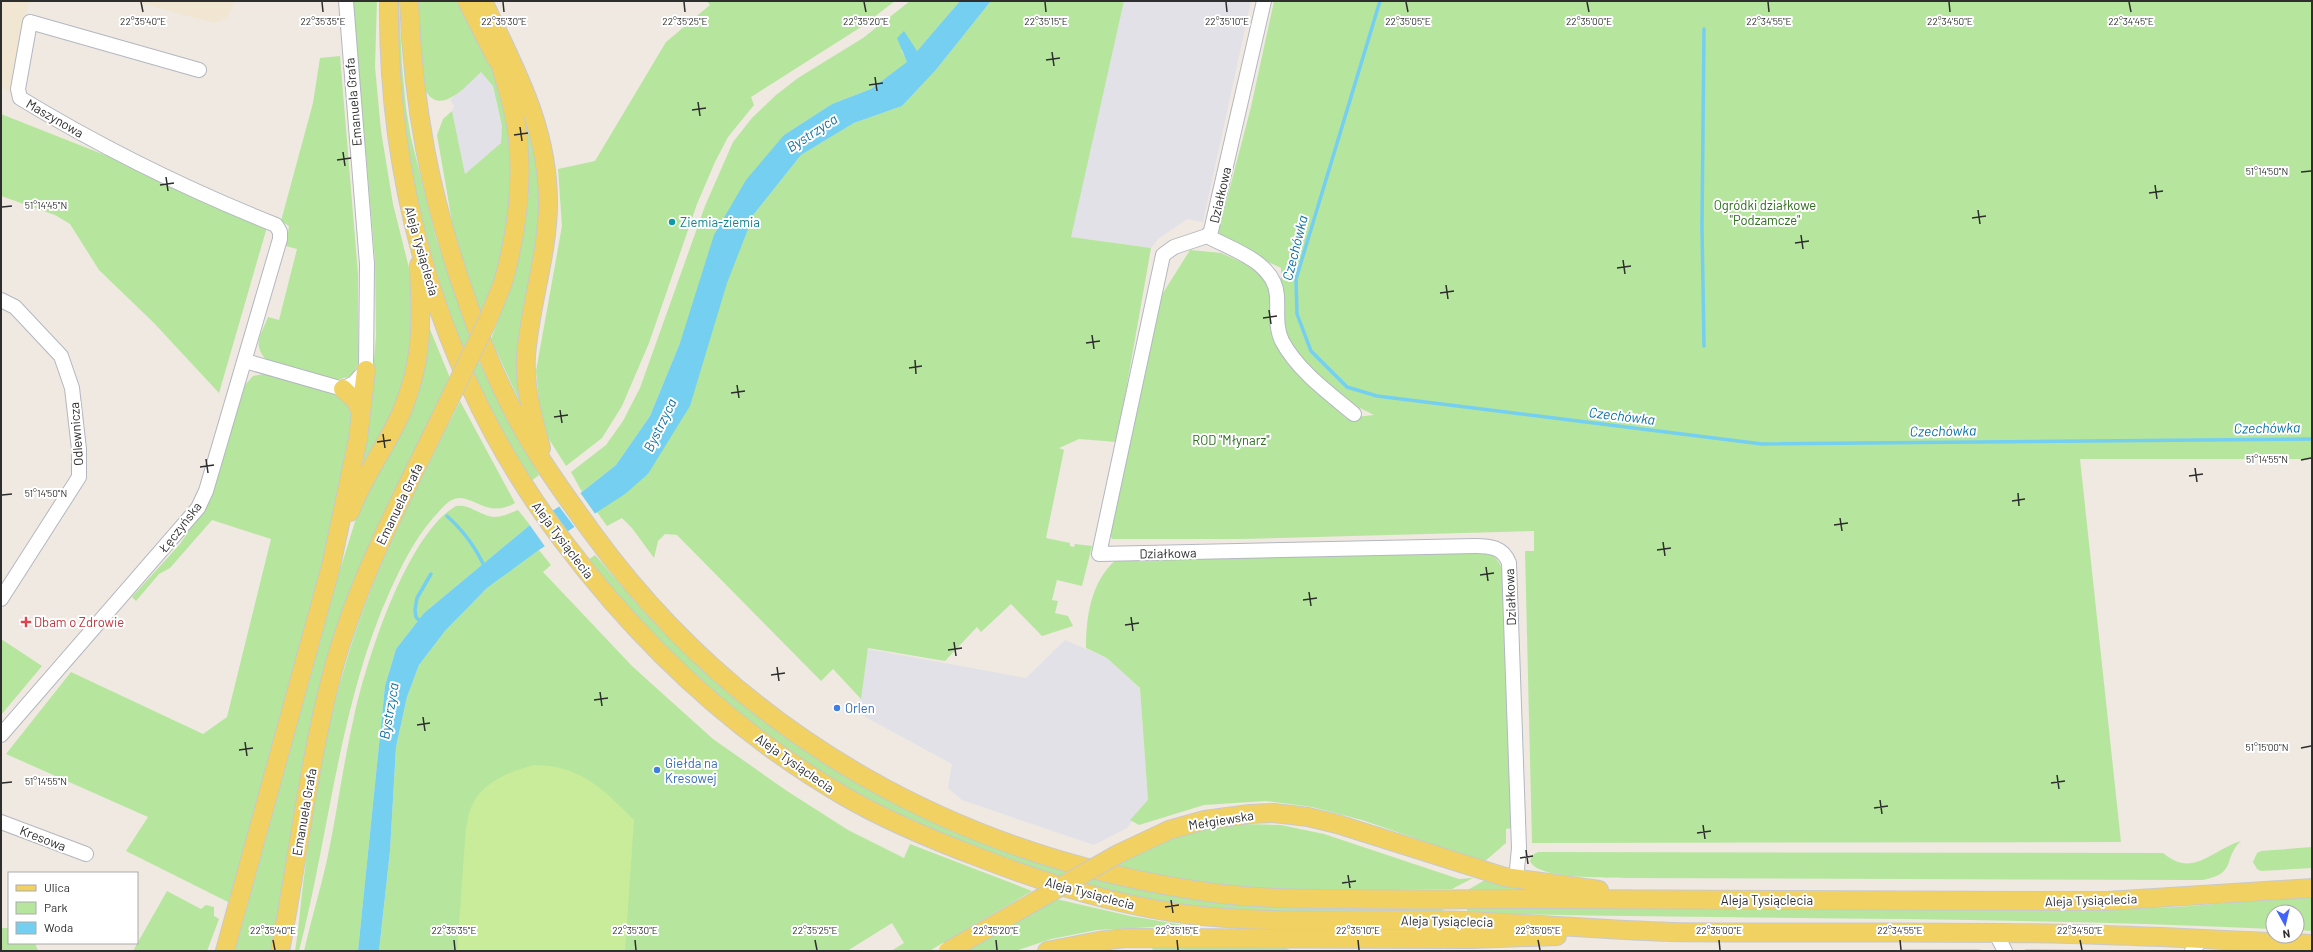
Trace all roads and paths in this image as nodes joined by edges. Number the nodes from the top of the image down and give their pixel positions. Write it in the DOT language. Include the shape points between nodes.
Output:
graph roads {
  1 [pos="346,1"];
  2 [pos="389,1"];
  3 [pos="409,1"];
  4 [pos="467,1"];
  5 [pos="483,1"];
  6 [pos="1264,1"];
  7 [pos="500,66"];
  8 [pos="199,70"];
  9 [pos="276,225"];
  10 [pos="1207,236"];
  11 [pos="418,242"];
  12 [pos="1,300"];
  13 [pos="245,361"];
  14 [pos="366,370"];
  15 [pos="344,389"];
  16 [pos="361,413"];
  17 [pos="1354,414"];
  18 [pos="547,470"];
  19 [pos="332,566"];
  20 [pos="1,599"];
  21 [pos="1,735"];
  22 [pos="1,822"];
  23 [pos="86,854"];
  24 [pos="1516,880"];
  25 [pos="2312,888"];
  26 [pos="1681,900"];
  27 [pos="1664,932"];
  28 [pos="1996,934"];
  29 [pos="2312,944"];
  30 [pos="2197,945"];
  31 [pos="225,951"];
  32 [pos="280,951"];
  33 [pos="948,951"];
  34 [pos="1047,951"];
  35 [pos="2005,951"];
  1 -- 14 [label="street, Emanuela Grafa" via="367,264"];
  2 -- 11 [label="main road, Aleja Tysiąclecia" via="388,37 395,130 407,199"];
  3 -- 18 [label="main road, Aleja Tysiąclecia" via="413,78 422,144 442,225 485,351 509,403"];
  4 -- 7 [label="main road"];
  5 -- 7 [label="main road"];
  5 -- 18 [label="main road" via="532,107 546,174 547,226 526,357 529,405"];
  6 -- 10 [label="street, Działkowa" via="1214,224"];
  7 -- 32 [label="main road, Emanuela Grafa, bridge" via="515,123 520,170 515,236 503,283 487,322 363,581 332,673 314,755"];
  8 -- 9 [label="street, Maszynowa" via="30,22 18,89 20,98 66,126 226,206"];
  9 -- 13 [label="street, Łęczyńska" via="280,232 279,246"];
  10 -- 17 [label="street" via="1264,267 1272,276 1276,284 1278,325 1282,341 1310,377"];
  10 -- 24 [label="street, Działkowa" via="1174,247 1163,254 1099,554 1481,546 1494,547 1502,552 1509,563 1520,848"];
  11 -- 19 [label="main road" via="419,359 401,412 351,509"];
  11 -- 27 [label="main road, Aleja Tysiąclecia" via="444,321 474,395 523,487 577,560 663,658 717,706 785,757 873,812 917,833 1071,890 1184,914 1217,917 1470,921"];
  12 -- 20 [label="street, Odlewnicza" via="15,307 61,356 73,395 79,449 79,477"];
  13 -- 15 [label="street"];
  13 -- 21 [label="street, Łęczyńska" via="206,491 198,508"];
  14 -- 15 [label="street"];
  14 -- 16 [label="main road"];
  15 -- 16 [label="main road" via="356,402"];
  16 -- 19 [label="main road"];
  18 -- 26 [label="main road, Aleja Tysiąclecia" via="642,597 710,666 778,721 812,746 870,782 923,808 1042,854 1127,877 1214,893 1248,896 1290,899"];
  19 -- 31 [label="main road"];
  22 -- 23 [label="street, Kresowa"];
  24 -- 26 [label="main road, Mełgiewska"];
  24 -- 33 [label="main road, Mełgiewska, bridge" via="1308,817 1274,813 1250,814 1205,820 1168,830 1118,854"];
  25 -- 26 [label="main road, Aleja Tysiąclecia" via="2107,901"];
  27 -- 28 [label="main road, Aleja Tysiąclecia"];
  27 -- 34 [label="main road" via="1471,939 1126,938 1100,940"];
  28 -- 30 [label="main road, Aleja Tysiąclecia" via="2098,934"];
  28 -- 35 [label="street"];
  29 -- 30 [label="main road, Aleja Tysiąclecia"];
}
